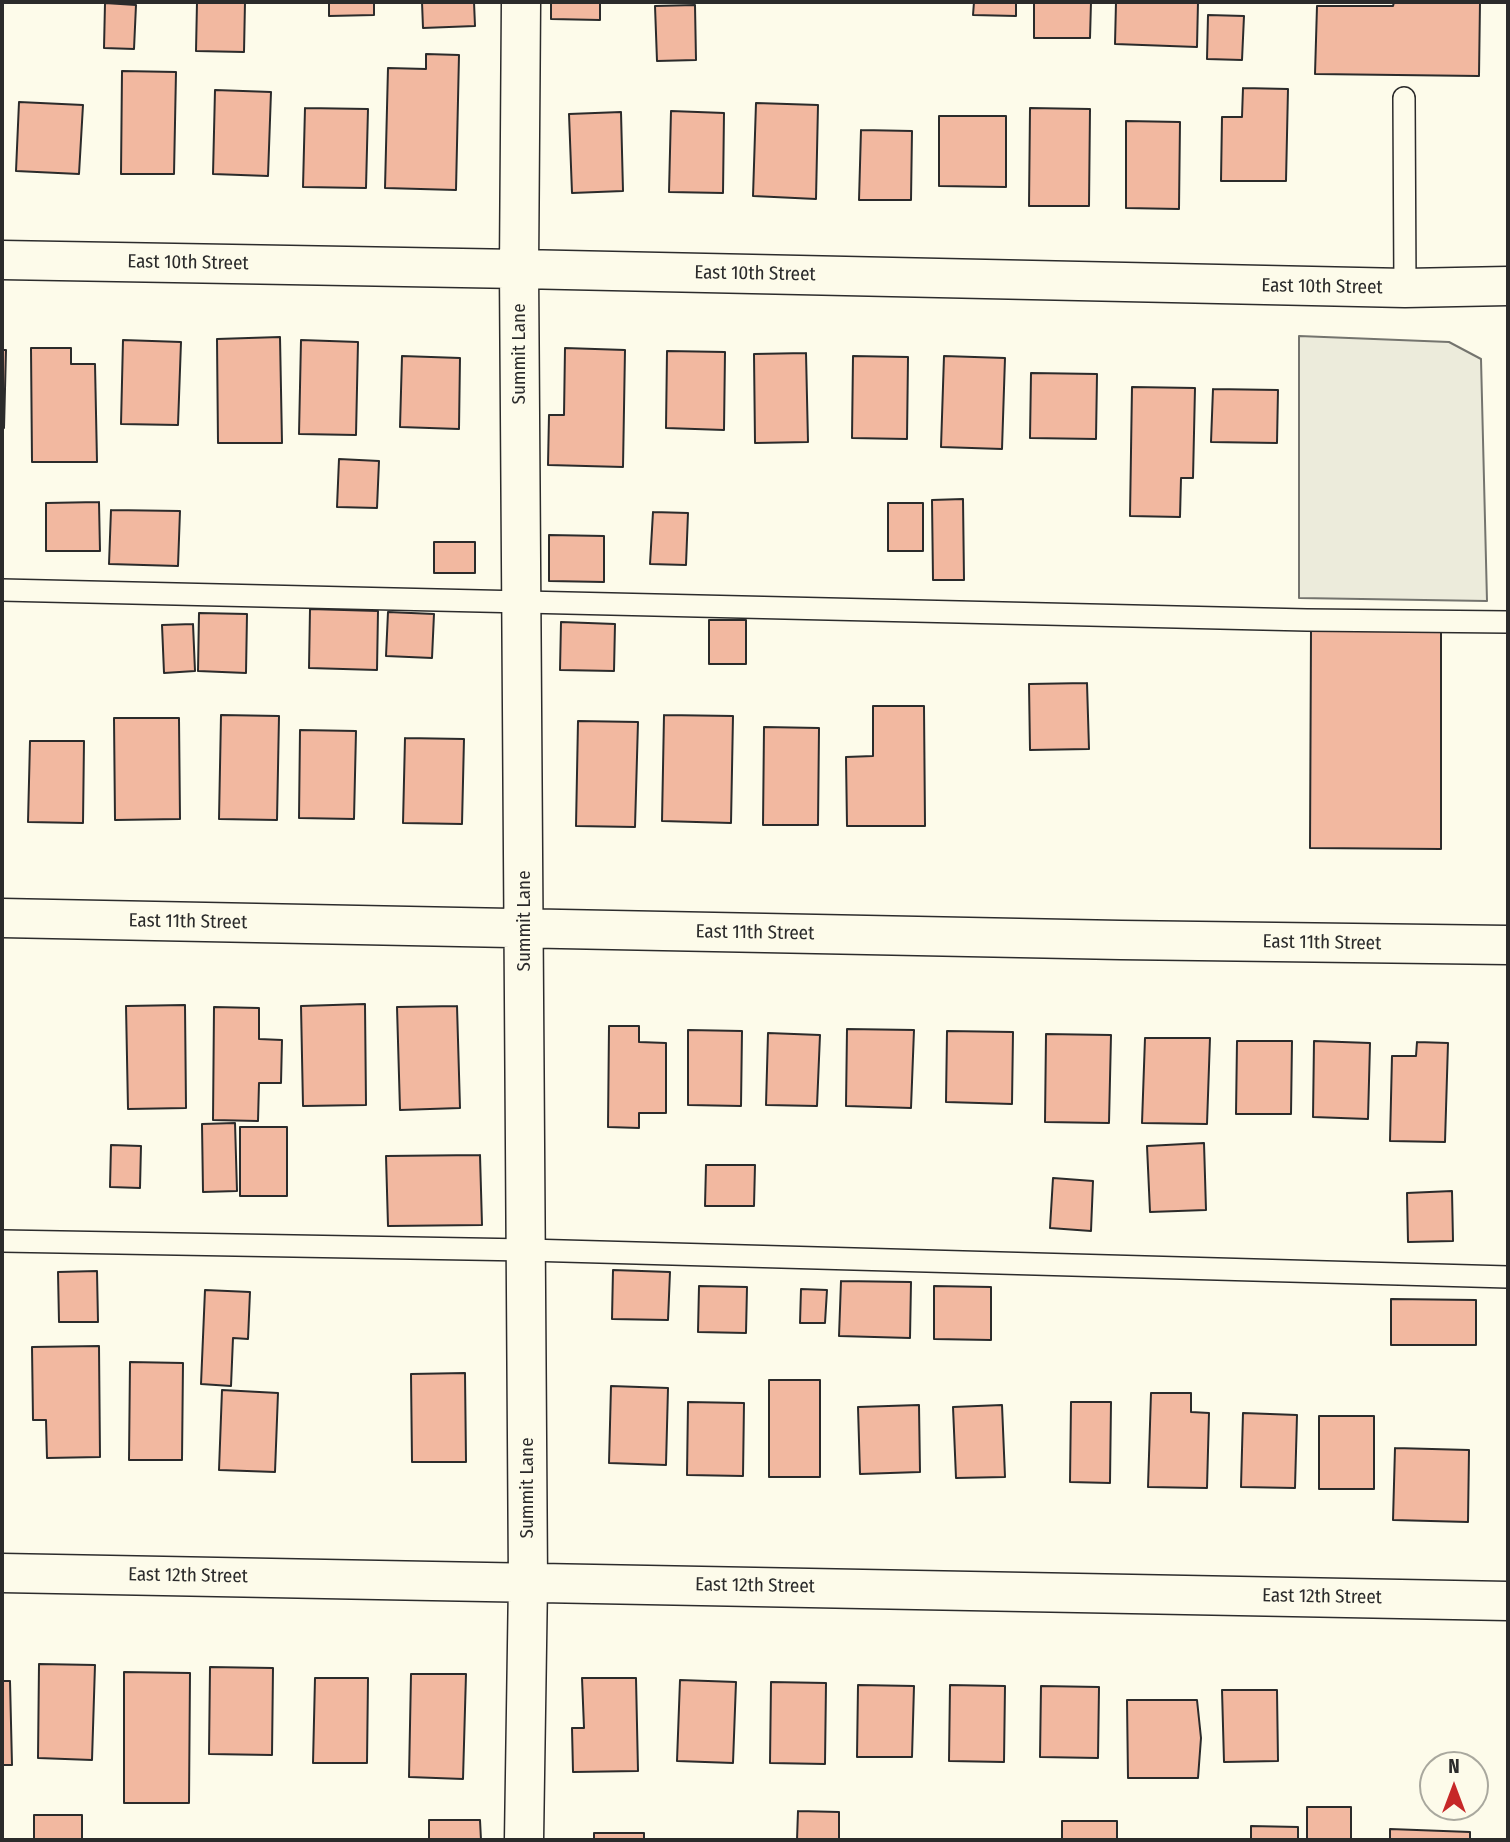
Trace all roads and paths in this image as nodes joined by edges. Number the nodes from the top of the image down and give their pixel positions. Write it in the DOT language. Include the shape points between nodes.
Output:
graph roads {
  1 [pos="521,2"];
  2 [pos="1404,99"];
  3 [pos="2,260"];
  4 [pos="519,269"];
  5 [pos="1508,286"];
  6 [pos="1405,288"];
  7 [pos="2,590"];
  8 [pos="522,600"];
  9 [pos="1508,622"];
  10 [pos="2,918"];
  11 [pos="526,929"];
  12 [pos="1508,945"];
  13 [pos="2,1241"];
  14 [pos="527,1251"];
  15 [pos="1508,1276"];
  16 [pos="2,1573"];
  17 [pos="528,1581"];
  18 [pos="1508,1601"];
  19 [pos="524,1840"];
  1 -- 4 [label="street, Summit Lane"];
  2 -- 6 [label="lane"];
  3 -- 4 [label="street, East 10th Street"];
  4 -- 6 [label="street, East 10th Street"];
  4 -- 8 [label="street, Summit Lane"];
  5 -- 6 [label="street, East 10th Street"];
  7 -- 8 [label="lane"];
  8 -- 9 [label="lane"];
  8 -- 11 [label="street, Summit Lane"];
  10 -- 11 [label="street, East 11th Street"];
  11 -- 12 [label="street, East 11th Street"];
  11 -- 14 [label="street, Summit Lane"];
  13 -- 14 [label="lane"];
  14 -- 15 [label="lane"];
  14 -- 17 [label="street, Summit Lane"];
  16 -- 17 [label="street, East 12th Street"];
  17 -- 18 [label="street, East 12th Street"];
  17 -- 19 [label="street, Summit Lane"];
}
